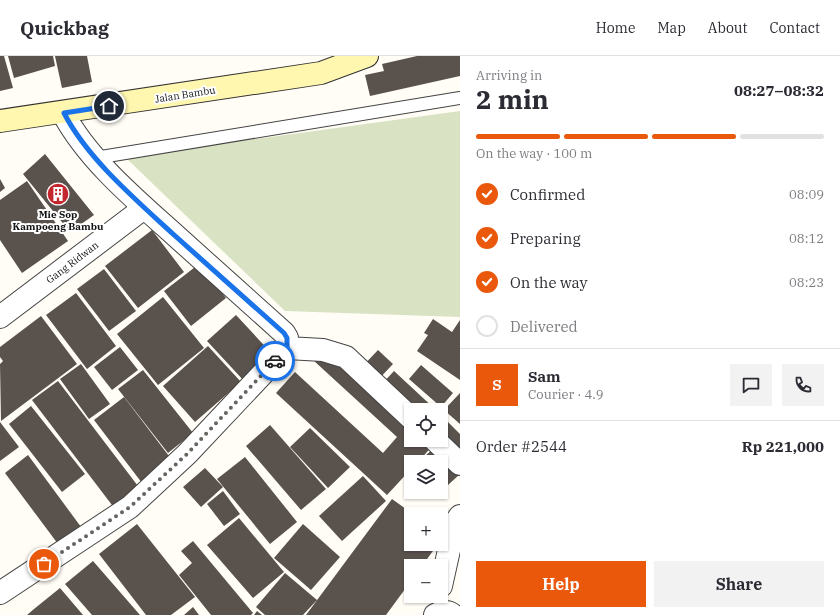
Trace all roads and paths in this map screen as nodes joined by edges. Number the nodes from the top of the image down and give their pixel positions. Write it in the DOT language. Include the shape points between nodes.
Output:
graph roads {
  1 [pos="367,56"];
  2 [pos="460,98"];
  3 [pos="67,119"];
  4 [pos="0,121"];
  5 [pos="93,155"];
  6 [pos="144,208"];
  7 [pos="0,317"];
  8 [pos="287,348"];
  9 [pos="404,411"];
  10 [pos="442,447"];
  11 [pos="460,464"];
  12 [pos="460,516"];
  13 [pos="447,559"];
  14 [pos="0,593"];
  15 [pos="438,603"];
  16 [pos="435,615"];
  17 [pos="453,615"];
  1 -- 3 [label="street, Jalan Bambu" via="321,73"];
  2 -- 5 [label="lane"];
  3 -- 4 [label="street, Jalan Bambu"];
  3 -- 5 [label="street"];
  5 -- 6 [label="street"];
  6 -- 7 [label="street, Gang Ridwan"];
  6 -- 8 [label="street" via="284,333"];
  8 -- 9 [label="street" via="323,350 346,357"];
  8 -- 14 [label="street" via="187,454 130,507"];
  10 -- 11 [label="street"];
  12 -- 13 [label="street" via="455,522"];
  15 -- 16 [label="street"];
  16 -- 17 [label="street" via="449,612"];
}
